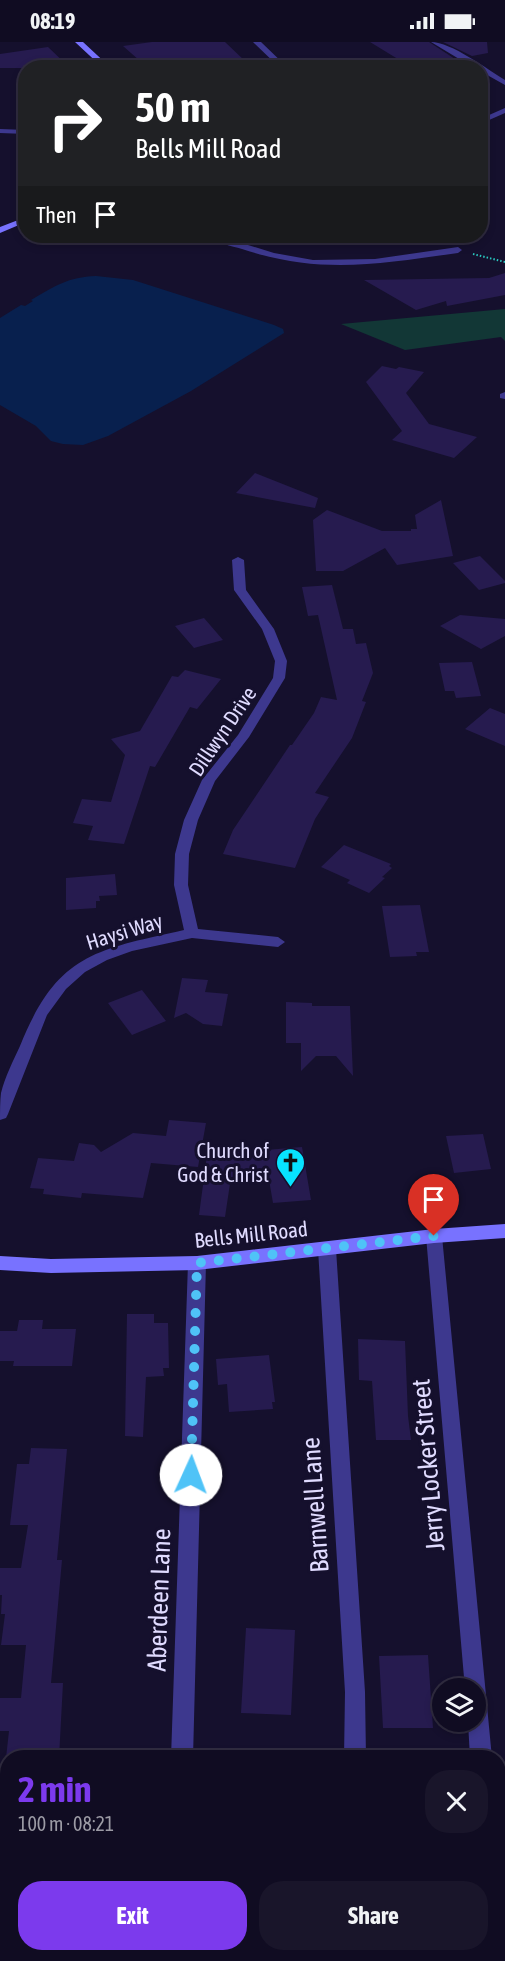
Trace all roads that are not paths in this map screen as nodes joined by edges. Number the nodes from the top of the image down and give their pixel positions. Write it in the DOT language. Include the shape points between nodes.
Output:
graph roads {
  1 [pos="79,42"];
  2 [pos="257,42"];
  3 [pos="435,42"];
  4 [pos="99,60"];
  5 [pos="276,60"];
  6 [pos="466,60"];
  7 [pos="488,73"];
  8 [pos="505,83"];
  9 [pos="505,111"];
  10 [pos="488,118"];
  11 [pos="0,131"];
  12 [pos="18,132"];
  13 [pos="18,222"];
  14 [pos="0,230"];
  15 [pos="233,243"];
  16 [pos="458,250"];
  17 [pos="238,560"];
  18 [pos="192,933"];
  19 [pos="278,942"];
  20 [pos="0,1114"];
  21 [pos="505,1231"];
  22 [pos="434,1236"];
  23 [pos="327,1249"];
  24 [pos="0,1263"];
  25 [pos="197,1263"];
  26 [pos="474,1678"];
  27 [pos="479,1732"];
  28 [pos="183,1750"];
  29 [pos="355,1750"];
  30 [pos="480,1750"];
  1 -- 4 [label="street"];
  2 -- 5 [label="street"];
  3 -- 6 [label="street"];
  7 -- 8 [label="street"];
  9 -- 10 [label="street"];
  11 -- 12 [label="street"];
  13 -- 14 [label="street"];
  15 -- 16 [label="street" via="265,254 316,263 363,262"];
  17 -- 18 [label="street, Dillwyn Drive" via="240,590 268,629 281,661 279,678 243,737 209,780 190,820 182,854 181,885"];
  18 -- 19 [label="street, Haysi Way"];
  18 -- 20 [label="street, Haysi Way" via="102,956 61,985 40,1014"];
  21 -- 22 [label="street, Bells Mill Road"];
  22 -- 23 [label="street, Bells Mill Road"];
  22 -- 26 [label="street, Jerry Locker Street"];
  23 -- 25 [label="street, Bells Mill Road"];
  23 -- 29 [label="street, Barnwell Lane" via="355,1692"];
  24 -- 25 [label="street, Bells Mill Road"];
  25 -- 28 [label="street, Aberdeen Lane"];
  27 -- 30 [label="street"];
}
